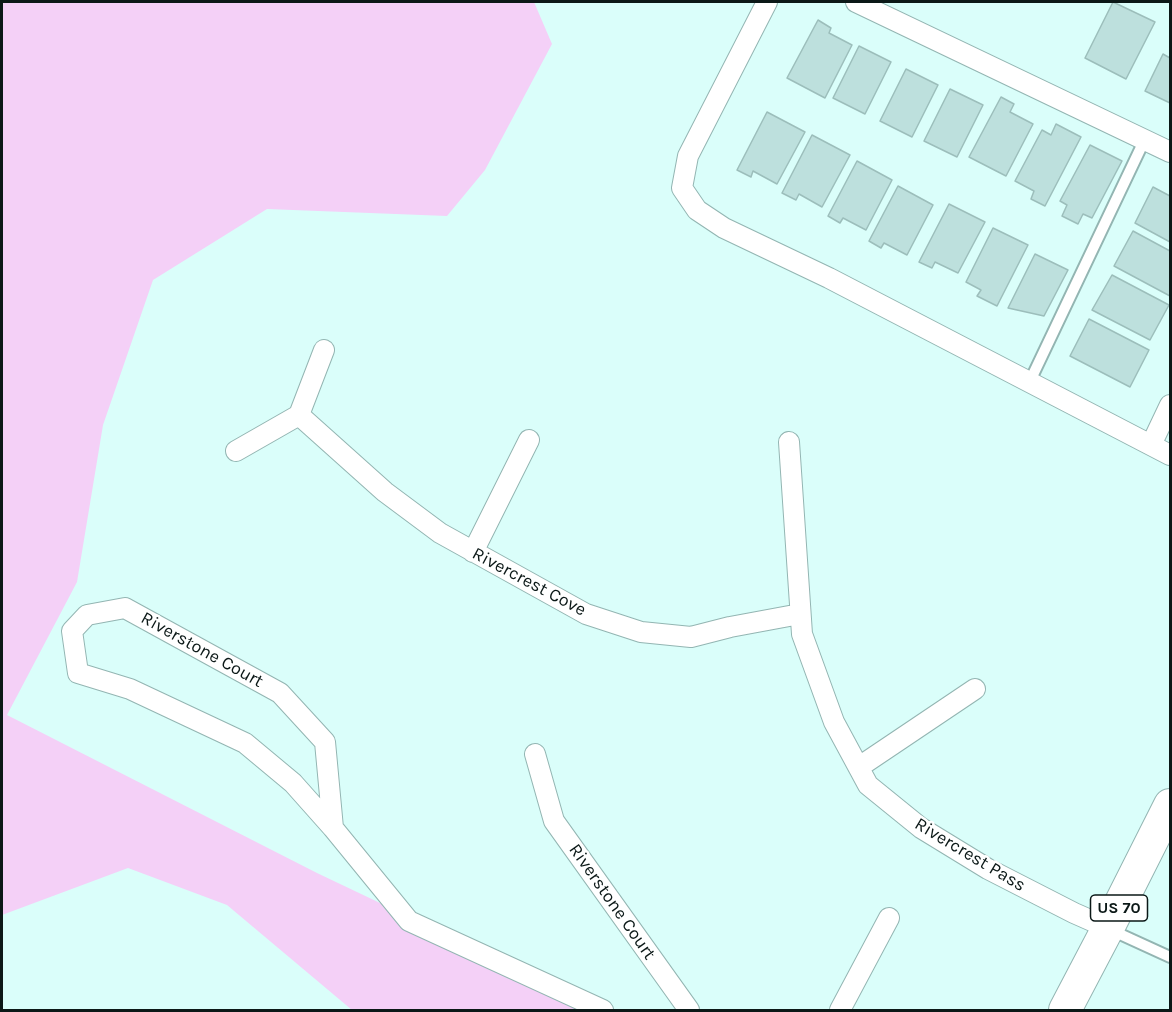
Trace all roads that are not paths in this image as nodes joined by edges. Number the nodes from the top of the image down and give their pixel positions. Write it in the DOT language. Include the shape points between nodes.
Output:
graph roads {
  1 [pos="767,2"];
  2 [pos="856,2"];
  3 [pos="1145,139"];
  4 [pos="1170,152"];
  5 [pos="324,350"];
  6 [pos="1030,381"];
  7 [pos="1170,405"];
  8 [pos="299,415"];
  9 [pos="529,440"];
  10 [pos="789,442"];
  11 [pos="1151,445"];
  12 [pos="237,451"];
  13 [pos="1170,454"];
  14 [pos="473,552"];
  15 [pos="800,614"];
  16 [pos="975,689"];
  17 [pos="536,754"];
  18 [pos="859,767"];
  19 [pos="1170,805"];
  20 [pos="333,828"];
  21 [pos="890,918"];
  22 [pos="1108,928"];
  23 [pos="1170,957"];
  24 [pos="603,1011"];
  25 [pos="689,1011"];
  26 [pos="840,1011"];
  27 [pos="1065,1011"];
  1 -- 6 [label="street" via="688,156 682,188 697,210 724,228"];
  2 -- 3 [label="street"];
  3 -- 4 [label="street"];
  3 -- 6 [label="lane"];
  5 -- 8 [label="street"];
  6 -- 11 [label="street"];
  7 -- 11 [label="street"];
  8 -- 12 [label="street"];
  8 -- 14 [label="street, Rivercrest Cove" via="385,492"];
  9 -- 14 [label="street"];
  10 -- 15 [label="street, Rivercrest Pass"];
  11 -- 13 [label="street"];
  14 -- 15 [label="street, Rivercrest Cove" via="586,614 641,632 691,637"];
  15 -- 18 [label="street, Rivercrest Pass" via="801,634 834,722"];
  16 -- 18 [label="street"];
  17 -- 25 [label="street, Riverstone Court" via="554,821"];
  18 -- 22 [label="street, Rivercrest Pass" via="868,785 921,828 988,869"];
  19 -- 22 [label="main road, US 70"];
  20 -- 20 [label="street, Riverstone Court" via="293,783 245,743 130,689 78,673 72,631 87,615 125,608 280,693 326,742"];
  20 -- 24 [label="street, Riverstone Court" via="409,921"];
  21 -- 26 [label="street"];
  22 -- 23 [label="lane"];
  22 -- 27 [label="main road, US 70"];
}
